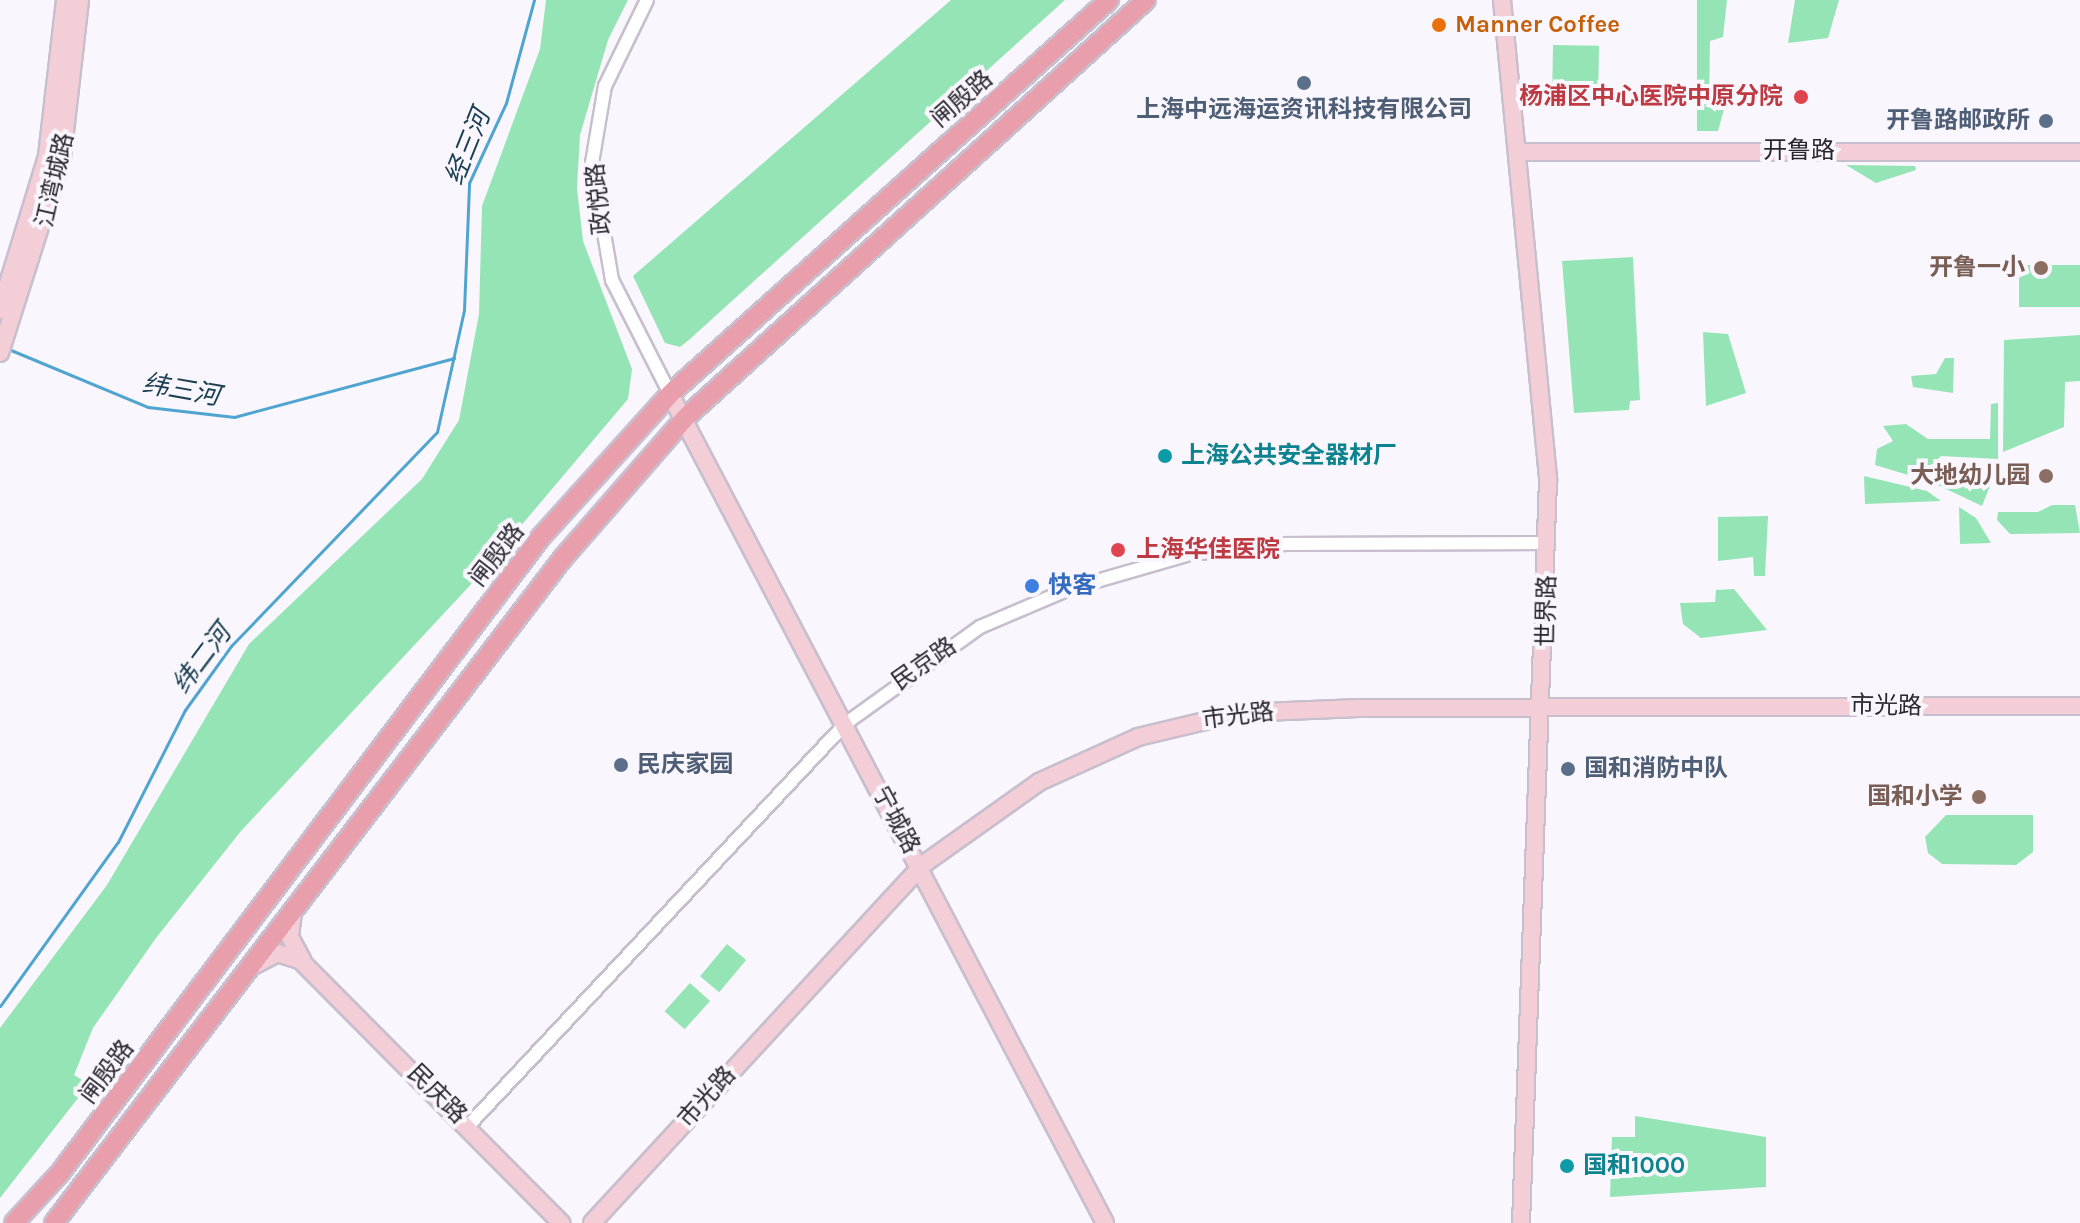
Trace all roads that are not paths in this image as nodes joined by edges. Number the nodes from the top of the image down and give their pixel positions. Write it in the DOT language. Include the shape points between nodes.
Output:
graph roads {
  1 [pos="65,0"];
  2 [pos="80,0"];
  3 [pos="647,0"];
  4 [pos="1109,0"];
  5 [pos="1146,0"];
  6 [pos="1502,0"];
  7 [pos="1517,152"];
  8 [pos="2080,152"];
  9 [pos="0,310"];
  10 [pos="726,343"];
  11 [pos="0,353"];
  12 [pos="751,353"];
  13 [pos="670,394"];
  14 [pos="685,418"];
  15 [pos="601,471"];
  16 [pos="623,490"];
  17 [pos="1548,543"];
  18 [pos="1545,706"];
  19 [pos="2080,706"];
  20 [pos="845,724"];
  21 [pos="921,866"];
  22 [pos="298,901"];
  23 [pos="309,968"];
  24 [pos="238,981"];
  25 [pos="469,1125"];
  26 [pos="14,1223"];
  27 [pos="54,1223"];
  28 [pos="561,1223"];
  29 [pos="592,1223"];
  30 [pos="1105,1223"];
  31 [pos="1521,1223"];
  1 -- 9 [label="street, 江湾城路" via="47,156"];
  2 -- 11 [label="street, 江湾城路" via="62,158"];
  3 -- 13 [label="street, 政悦路" via="605,86 592,163 612,280"];
  4 -- 10 [label="main road, 闸殷路"];
  5 -- 12 [label="main road, 闸殷路"];
  6 -- 7 [label="street, 世界路"];
  7 -- 8 [label="street, 开鲁路"];
  7 -- 17 [label="street, 世界路" via="1543,409"];
  10 -- 12 [label="main road" via="733,358"];
  10 -- 13 [label="main road, 闸殷路"];
  12 -- 14 [label="main road, 闸殷路"];
  13 -- 14 [label="street, 宁城路"];
  13 -- 15 [label="main road, 闸殷路"];
  14 -- 16 [label="main road, 闸殷路"];
  14 -- 20 [label="street, 宁城路"];
  15 -- 16 [label="main road" via="630,457"];
  15 -- 26 [label="main road, 闸殷路" via="540,538 60,1173"];
  16 -- 22 [label="main road, 闸殷路"];
  17 -- 18 [label="street, 世界路"];
  17 -- 20 [label="street, 民京路" via="1285,544 1190,554 1006,614 914,667"];
  18 -- 19 [label="street, 市光路"];
  18 -- 21 [label="street, 市光路" via="1239,713 1190,722 1039,782"];
  18 -- 31 [label="street, 世界路"];
  20 -- 21 [label="street, 宁城路"];
  20 -- 25 [label="street, 民京路"];
  21 -- 29 [label="street, 市光路"];
  21 -- 30 [label="street, 宁城路"];
  22 -- 23 [label="street, 民庆路" via="290,937"];
  22 -- 24 [label="main road, 闸殷路"];
  23 -- 24 [label="street, 民庆路" via="273,954"];
  23 -- 25 [label="street, 民庆路"];
  24 -- 27 [label="main road, 闸殷路"];
  25 -- 28 [label="street, 民庆路"];
}
